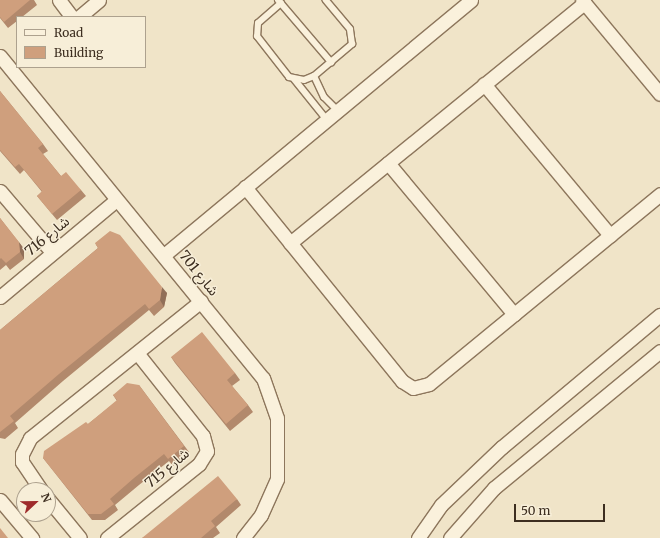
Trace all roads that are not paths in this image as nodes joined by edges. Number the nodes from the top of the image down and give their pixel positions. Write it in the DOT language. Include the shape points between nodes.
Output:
graph roads {
  1 [pos="59,0"];
  2 [pos="99,0"];
  3 [pos="326,0"];
  4 [pos="471,0"];
  5 [pos="583,1"];
  6 [pos="279,2"];
  7 [pos="71,16"];
  8 [pos="80,16"];
  9 [pos="0,56"];
  10 [pos="331,62"];
  11 [pos="15,69"];
  12 [pos="314,76"];
  13 [pos="294,79"];
  14 [pos="484,84"];
  15 [pos="660,94"];
  16 [pos="338,110"];
  17 [pos="327,120"];
  18 [pos="388,163"];
  19 [pos="246,187"];
  20 [pos="0,191"];
  21 [pos="660,194"];
  22 [pos="116,200"];
  23 [pos="610,236"];
  24 [pos="290,243"];
  25 [pos="52,252"];
  26 [pos="164,255"];
  27 [pos="0,297"];
  28 [pos="201,301"];
  29 [pos="514,314"];
  30 [pos="660,315"];
  31 [pos="660,351"];
  32 [pos="138,354"];
  33 [pos="35,482"];
  34 [pos="0,500"];
  35 [pos="56,509"];
  36 [pos="32,538"];
  37 [pos="80,538"];
  38 [pos="107,538"];
  39 [pos="243,538"];
  40 [pos="418,538"];
  41 [pos="450,538"];
  1 -- 7 [label="street"];
  2 -- 8 [label="street"];
  3 -- 10 [label="lane" via="353,37 352,44"];
  4 -- 16 [label="street"];
  5 -- 14 [label="street"];
  5 -- 15 [label="street"];
  6 -- 10 [label="lane"];
  6 -- 13 [label="lane" via="261,20 256,31"];
  9 -- 11 [label="street, شارع 701"];
  10 -- 12 [label="lane"];
  11 -- 22 [label="street, شارع 701"];
  12 -- 13 [label="lane"];
  12 -- 16 [label="lane" via="324,97"];
  13 -- 17 [label="lane"];
  14 -- 18 [label="street"];
  14 -- 23 [label="street"];
  16 -- 17 [label="street"];
  17 -- 19 [label="street"];
  18 -- 24 [label="street"];
  18 -- 29 [label="street"];
  19 -- 24 [label="street"];
  19 -- 26 [label="street"];
  20 -- 25 [label="street"];
  21 -- 23 [label="street"];
  22 -- 25 [label="street, شارع 716"];
  22 -- 26 [label="street, شارع 701"];
  23 -- 29 [label="street"];
  24 -- 29 [label="street" via="409,387 424,387"];
  25 -- 27 [label="street, شارع 716"];
  26 -- 28 [label="street, شارع 701"];
  28 -- 32 [label="street"];
  28 -- 39 [label="street, شارع 701" via="263,378 277,418 277,479 261,515"];
  30 -- 40 [label="street" via="502,447 441,505"];
  31 -- 41 [label="street" via="494,488"];
  32 -- 33 [label="street" via="24,446 22,454 25,470"];
  32 -- 38 [label="street, شارع 715" via="203,436 207,451 199,464"];
  34 -- 36 [label="street"];
  35 -- 37 [label="street"];
}
